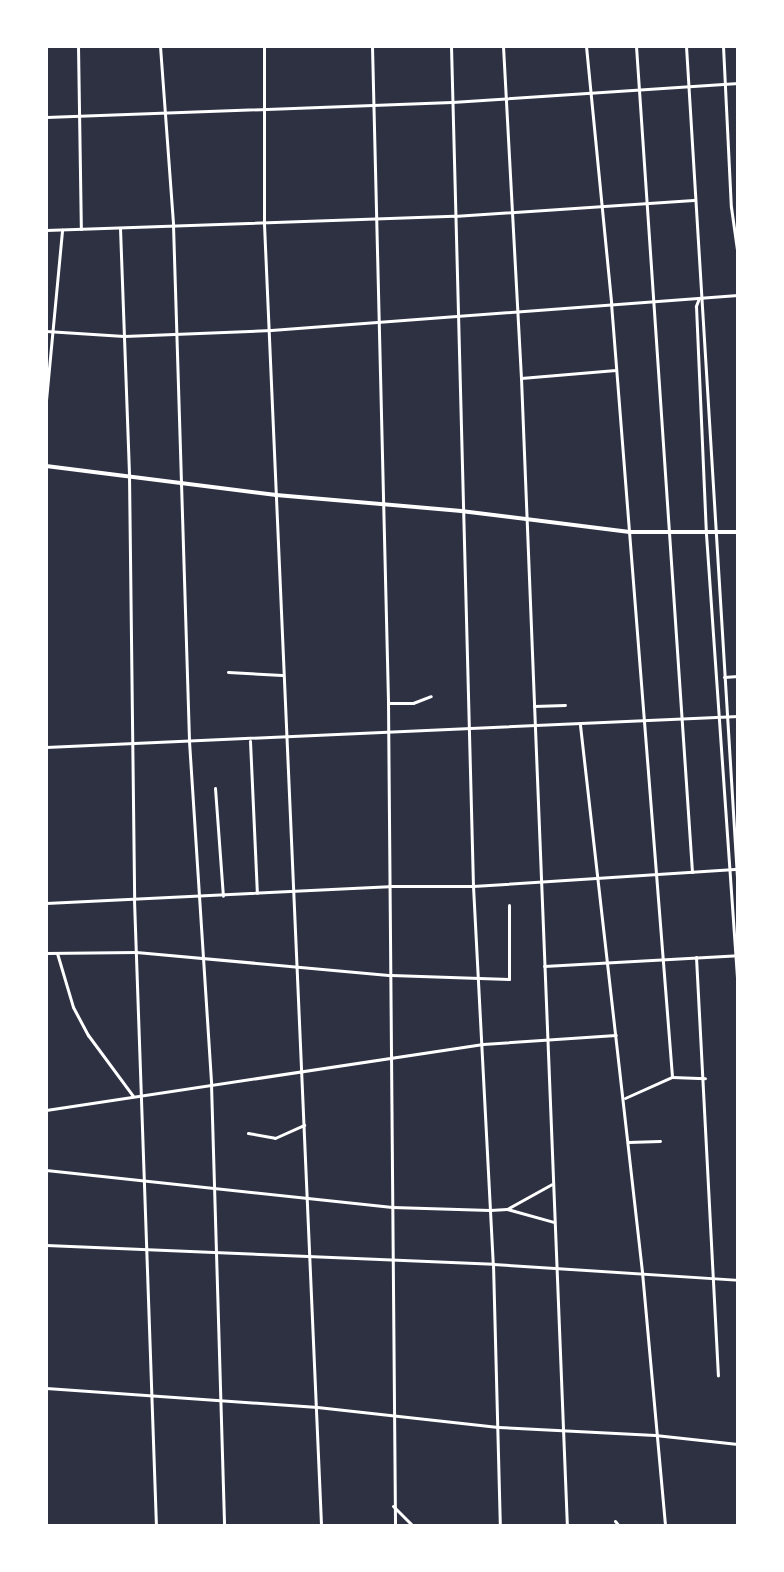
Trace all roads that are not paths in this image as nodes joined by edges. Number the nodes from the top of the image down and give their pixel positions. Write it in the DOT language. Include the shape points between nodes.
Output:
graph roads {
  1 [pos="78,46"];
  2 [pos="160,46"];
  3 [pos="264,46"];
  4 [pos="372,46"];
  5 [pos="451,46"];
  6 [pos="503,46"];
  7 [pos="586,46"];
  8 [pos="636,46"];
  9 [pos="686,46"];
  10 [pos="723,46"];
  11 [pos="725,83"];
  12 [pos="738,83"];
  13 [pos="686,86"];
  14 [pos="640,89"];
  15 [pos="591,90"];
  16 [pos="505,96"];
  17 [pos="375,102"];
  18 [pos="452,102"];
  19 [pos="264,109"];
  20 [pos="164,113"];
  21 [pos="79,116"];
  22 [pos="46,117"];
  23 [pos="693,200"];
  24 [pos="645,204"];
  25 [pos="603,207"];
  26 [pos="731,207"];
  27 [pos="738,207"];
  28 [pos="512,212"];
  29 [pos="454,216"];
  30 [pos="376,219"];
  31 [pos="264,224"];
  32 [pos="173,225"];
  33 [pos="120,228"];
  34 [pos="81,229"];
  35 [pos="46,230"];
  36 [pos="62,230"];
  37 [pos="738,257"];
  38 [pos="738,295"];
  39 [pos="699,298"];
  40 [pos="652,302"];
  41 [pos="611,303"];
  42 [pos="517,312"];
  43 [pos="457,315"];
  44 [pos="381,321"];
  45 [pos="271,330"];
  46 [pos="48,331"];
  47 [pos="177,335"];
  48 [pos="124,336"];
  49 [pos="616,370"];
  50 [pos="521,378"];
  51 [pos="46,400"];
  52 [pos="46,466"];
  53 [pos="129,475"];
  54 [pos="183,481"];
  55 [pos="276,495"];
  56 [pos="383,504"];
  57 [pos="461,511"];
  58 [pos="527,518"];
  59 [pos="630,532"];
  60 [pos="738,532"];
  61 [pos="706,534"];
  62 [pos="717,534"];
  63 [pos="669,535"];
  64 [pos="228,672"];
  65 [pos="282,675"];
  66 [pos="738,676"];
  67 [pos="724,677"];
  68 [pos="431,696"];
  69 [pos="388,703"];
  70 [pos="565,705"];
  71 [pos="534,706"];
  72 [pos="738,716"];
  73 [pos="717,717"];
  74 [pos="726,717"];
  75 [pos="682,719"];
  76 [pos="646,721"];
  77 [pos="580,725"];
  78 [pos="535,726"];
  79 [pos="468,727"];
  80 [pos="388,731"];
  81 [pos="285,737"];
  82 [pos="250,740"];
  83 [pos="189,741"];
  84 [pos="133,742"];
  85 [pos="46,747"];
  86 [pos="215,788"];
  87 [pos="729,869"];
  88 [pos="737,869"];
  89 [pos="692,872"];
  90 [pos="657,874"];
  91 [pos="595,878"];
  92 [pos="539,882"];
  93 [pos="389,886"];
  94 [pos="473,886"];
  95 [pos="292,890"];
  96 [pos="257,893"];
  97 [pos="738,894"];
  98 [pos="223,896"];
  99 [pos="197,898"];
  100 [pos="134,900"];
  101 [pos="46,903"];
  102 [pos="509,905"];
  103 [pos="136,952"];
  104 [pos="46,953"];
  105 [pos="57,953"];
  106 [pos="203,956"];
  107 [pos="737,956"];
  108 [pos="696,957"];
  109 [pos="664,959"];
  110 [pos="607,963"];
  111 [pos="296,964"];
  112 [pos="544,966"];
  113 [pos="391,975"];
  114 [pos="479,980"];
  115 [pos="738,986"];
  116 [pos="616,1035"];
  117 [pos="548,1039"];
  118 [pos="483,1044"];
  119 [pos="388,1060"];
  120 [pos="302,1073"];
  121 [pos="672,1077"];
  122 [pos="705,1078"];
  123 [pos="211,1084"];
  124 [pos="142,1096"];
  125 [pos="134,1097"];
  126 [pos="623,1099"];
  127 [pos="46,1110"];
  128 [pos="304,1125"];
  129 [pos="248,1133"];
  130 [pos="660,1141"];
  131 [pos="628,1142"];
  132 [pos="46,1170"];
  133 [pos="144,1179"];
  134 [pos="552,1184"];
  135 [pos="213,1187"];
  136 [pos="307,1196"];
  137 [pos="392,1207"];
  138 [pos="507,1209"];
  139 [pos="490,1210"];
  140 [pos="555,1222"];
  141 [pos="46,1245"];
  142 [pos="146,1249"];
  143 [pos="215,1255"];
  144 [pos="309,1257"];
  145 [pos="394,1259"];
  146 [pos="493,1264"];
  147 [pos="557,1267"];
  148 [pos="642,1272"];
  149 [pos="712,1277"];
  150 [pos="738,1280"];
  151 [pos="718,1375"];
  152 [pos="46,1388"];
  153 [pos="151,1395"];
  154 [pos="219,1399"];
  155 [pos="317,1407"];
  156 [pos="392,1416"];
  157 [pos="498,1427"];
  158 [pos="563,1430"];
  159 [pos="655,1435"];
  160 [pos="738,1444"];
  161 [pos="393,1506"];
  162 [pos="615,1521"];
  163 [pos="156,1526"];
  164 [pos="224,1526"];
  165 [pos="321,1526"];
  166 [pos="395,1526"];
  167 [pos="413,1526"];
  168 [pos="500,1526"];
  169 [pos="567,1526"];
  170 [pos="619,1526"];
  171 [pos="665,1526"];
  1 -- 21 [label="street"];
  2 -- 20 [label="street"];
  3 -- 19 [label="street"];
  4 -- 17 [label="street"];
  5 -- 18 [label="street"];
  6 -- 16 [label="street"];
  7 -- 15 [label="street"];
  8 -- 14 [label="street"];
  9 -- 13 [label="street"];
  10 -- 11 [label="street"];
  11 -- 12 [label="street"];
  11 -- 13 [label="street"];
  11 -- 26 [label="street"];
  13 -- 14 [label="street"];
  13 -- 23 [label="street"];
  14 -- 15 [label="street"];
  14 -- 24 [label="street"];
  15 -- 16 [label="street"];
  15 -- 25 [label="street"];
  16 -- 18 [label="street"];
  16 -- 28 [label="street"];
  17 -- 18 [label="street"];
  17 -- 19 [label="street"];
  17 -- 30 [label="street"];
  18 -- 29 [label="street"];
  19 -- 20 [label="street"];
  19 -- 31 [label="street"];
  20 -- 21 [label="street"];
  20 -- 32 [label="street"];
  21 -- 22 [label="street"];
  21 -- 34 [label="street"];
  23 -- 24 [label="street"];
  23 -- 39 [label="street"];
  24 -- 25 [label="street"];
  24 -- 40 [label="street"];
  25 -- 28 [label="street"];
  25 -- 41 [label="street"];
  26 -- 27 [label="street"];
  26 -- 37 [label="street"];
  28 -- 29 [label="street"];
  28 -- 42 [label="street"];
  29 -- 30 [label="street"];
  29 -- 43 [label="street"];
  30 -- 31 [label="street"];
  30 -- 44 [label="street"];
  31 -- 32 [label="street"];
  31 -- 45 [label="street"];
  32 -- 33 [label="street"];
  32 -- 47 [label="street"];
  33 -- 34 [label="street"];
  33 -- 48 [label="street"];
  34 -- 36 [label="street"];
  35 -- 36 [label="street"];
  36 -- 46 [label="street"];
  38 -- 39 [label="street"];
  39 -- 40 [label="street"];
  39 -- 61 [label="street"];
  39 -- 62 [label="street"];
  40 -- 41 [label="street"];
  40 -- 63 [label="street"];
  41 -- 42 [label="street"];
  41 -- 49 [label="street"];
  42 -- 43 [label="street"];
  42 -- 50 [label="street"];
  43 -- 44 [label="street"];
  43 -- 57 [label="street"];
  44 -- 45 [label="street"];
  44 -- 56 [label="street"];
  45 -- 47 [label="street"];
  45 -- 55 [label="street"];
  46 -- 48 [label="street"];
  46 -- 51 [label="street"];
  47 -- 48 [label="street"];
  47 -- 54 [label="street"];
  48 -- 53 [label="street"];
  49 -- 50 [label="street"];
  49 -- 59 [label="street"];
  50 -- 58 [label="street"];
  52 -- 53 [label="street"];
  53 -- 54 [label="street"];
  53 -- 84 [label="street"];
  54 -- 55 [label="street"];
  54 -- 83 [label="street"];
  55 -- 56 [label="street"];
  55 -- 65 [label="street"];
  56 -- 57 [label="street"];
  56 -- 69 [label="street"];
  57 -- 58 [label="street"];
  57 -- 79 [label="street"];
  58 -- 59 [label="street"];
  58 -- 71 [label="street"];
  59 -- 63 [label="street"];
  59 -- 76 [label="street"];
  60 -- 62 [label="street"];
  61 -- 62 [label="street"];
  61 -- 63 [label="street"];
  61 -- 73 [label="street"];
  62 -- 67 [label="street"];
  63 -- 75 [label="street"];
  64 -- 65 [label="street"];
  65 -- 81 [label="street"];
  66 -- 67 [label="street"];
  67 -- 74 [label="street"];
  68 -- 69 [label="street" via="413,703"];
  69 -- 80 [label="street"];
  70 -- 71 [label="street"];
  71 -- 78 [label="street"];
  72 -- 74 [label="street"];
  73 -- 74 [label="street"];
  73 -- 75 [label="street"];
  73 -- 87 [label="street"];
  74 -- 88 [label="street"];
  75 -- 76 [label="street"];
  75 -- 89 [label="street"];
  76 -- 77 [label="street"];
  76 -- 90 [label="street"];
  77 -- 78 [label="street"];
  77 -- 91 [label="street"];
  78 -- 79 [label="street"];
  78 -- 92 [label="street"];
  79 -- 80 [label="street"];
  79 -- 94 [label="street"];
  80 -- 81 [label="street"];
  80 -- 93 [label="street"];
  81 -- 82 [label="street"];
  81 -- 95 [label="street"];
  82 -- 83 [label="street"];
  82 -- 96 [label="street"];
  83 -- 84 [label="street"];
  83 -- 99 [label="street"];
  84 -- 85 [label="street"];
  84 -- 100 [label="street"];
  86 -- 98 [label="street"];
  87 -- 88 [label="street"];
  87 -- 89 [label="street"];
  87 -- 107 [label="street"];
  88 -- 97 [label="street"];
  89 -- 90 [label="street"];
  90 -- 91 [label="street"];
  90 -- 109 [label="street"];
  91 -- 92 [label="street"];
  91 -- 110 [label="street"];
  92 -- 94 [label="street"];
  92 -- 112 [label="street"];
  93 -- 94 [label="street"];
  93 -- 95 [label="street"];
  93 -- 113 [label="street"];
  94 -- 114 [label="street"];
  95 -- 96 [label="street"];
  95 -- 111 [label="street"];
  96 -- 98 [label="street"];
  98 -- 99 [label="street"];
  99 -- 100 [label="street"];
  99 -- 106 [label="street"];
  100 -- 101 [label="street"];
  100 -- 103 [label="street"];
  102 -- 114 [label="street" via="510,978"];
  103 -- 105 [label="street"];
  103 -- 106 [label="street"];
  103 -- 124 [label="street"];
  104 -- 105 [label="street"];
  105 -- 125 [label="street" via="73,1007"];
  106 -- 111 [label="street"];
  106 -- 123 [label="street"];
  107 -- 108 [label="street"];
  107 -- 115 [label="street"];
  108 -- 109 [label="street"];
  108 -- 122 [label="street"];
  109 -- 110 [label="street"];
  109 -- 121 [label="street"];
  110 -- 112 [label="street"];
  110 -- 116 [label="street"];
  111 -- 113 [label="street"];
  111 -- 120 [label="street"];
  112 -- 117 [label="street"];
  113 -- 114 [label="street"];
  113 -- 119 [label="street"];
  114 -- 118 [label="street"];
  116 -- 117 [label="street"];
  116 -- 126 [label="street"];
  117 -- 118 [label="street"];
  117 -- 134 [label="street"];
  118 -- 119 [label="street"];
  118 -- 139 [label="street"];
  119 -- 120 [label="street"];
  119 -- 137 [label="street"];
  120 -- 123 [label="street"];
  120 -- 128 [label="street"];
  121 -- 122 [label="street"];
  121 -- 126 [label="street"];
  122 -- 149 [label="street"];
  123 -- 124 [label="street"];
  123 -- 135 [label="street"];
  124 -- 125 [label="street"];
  124 -- 133 [label="street"];
  125 -- 127 [label="street"];
  126 -- 131 [label="street"];
  128 -- 129 [label="street" via="275,1138"];
  128 -- 136 [label="street"];
  130 -- 131 [label="street"];
  131 -- 148 [label="street"];
  132 -- 133 [label="street"];
  133 -- 135 [label="street"];
  133 -- 142 [label="street"];
  134 -- 138 [label="street"];
  134 -- 140 [label="street"];
  135 -- 136 [label="street"];
  135 -- 143 [label="street"];
  136 -- 137 [label="street"];
  136 -- 144 [label="street"];
  137 -- 139 [label="street"];
  137 -- 145 [label="street"];
  138 -- 139 [label="street"];
  138 -- 140 [label="street"];
  139 -- 146 [label="street"];
  140 -- 147 [label="street"];
  141 -- 142 [label="street"];
  142 -- 143 [label="street"];
  142 -- 153 [label="street"];
  143 -- 144 [label="street"];
  143 -- 154 [label="street"];
  144 -- 145 [label="street"];
  144 -- 155 [label="street"];
  145 -- 146 [label="street"];
  145 -- 156 [label="street"];
  146 -- 147 [label="street"];
  146 -- 157 [label="street"];
  147 -- 148 [label="street"];
  147 -- 158 [label="street"];
  148 -- 149 [label="street"];
  148 -- 159 [label="street"];
  149 -- 150 [label="street"];
  149 -- 151 [label="street"];
  152 -- 153 [label="street"];
  153 -- 154 [label="street"];
  153 -- 163 [label="street"];
  154 -- 155 [label="street"];
  154 -- 164 [label="street"];
  155 -- 156 [label="street"];
  155 -- 165 [label="street"];
  156 -- 157 [label="street"];
  156 -- 161 [label="street"];
  157 -- 158 [label="street"];
  157 -- 168 [label="street"];
  158 -- 159 [label="street"];
  158 -- 169 [label="street"];
  159 -- 160 [label="street"];
  159 -- 171 [label="street"];
  161 -- 166 [label="street"];
  161 -- 167 [label="street"];
  162 -- 170 [label="street"];
}
